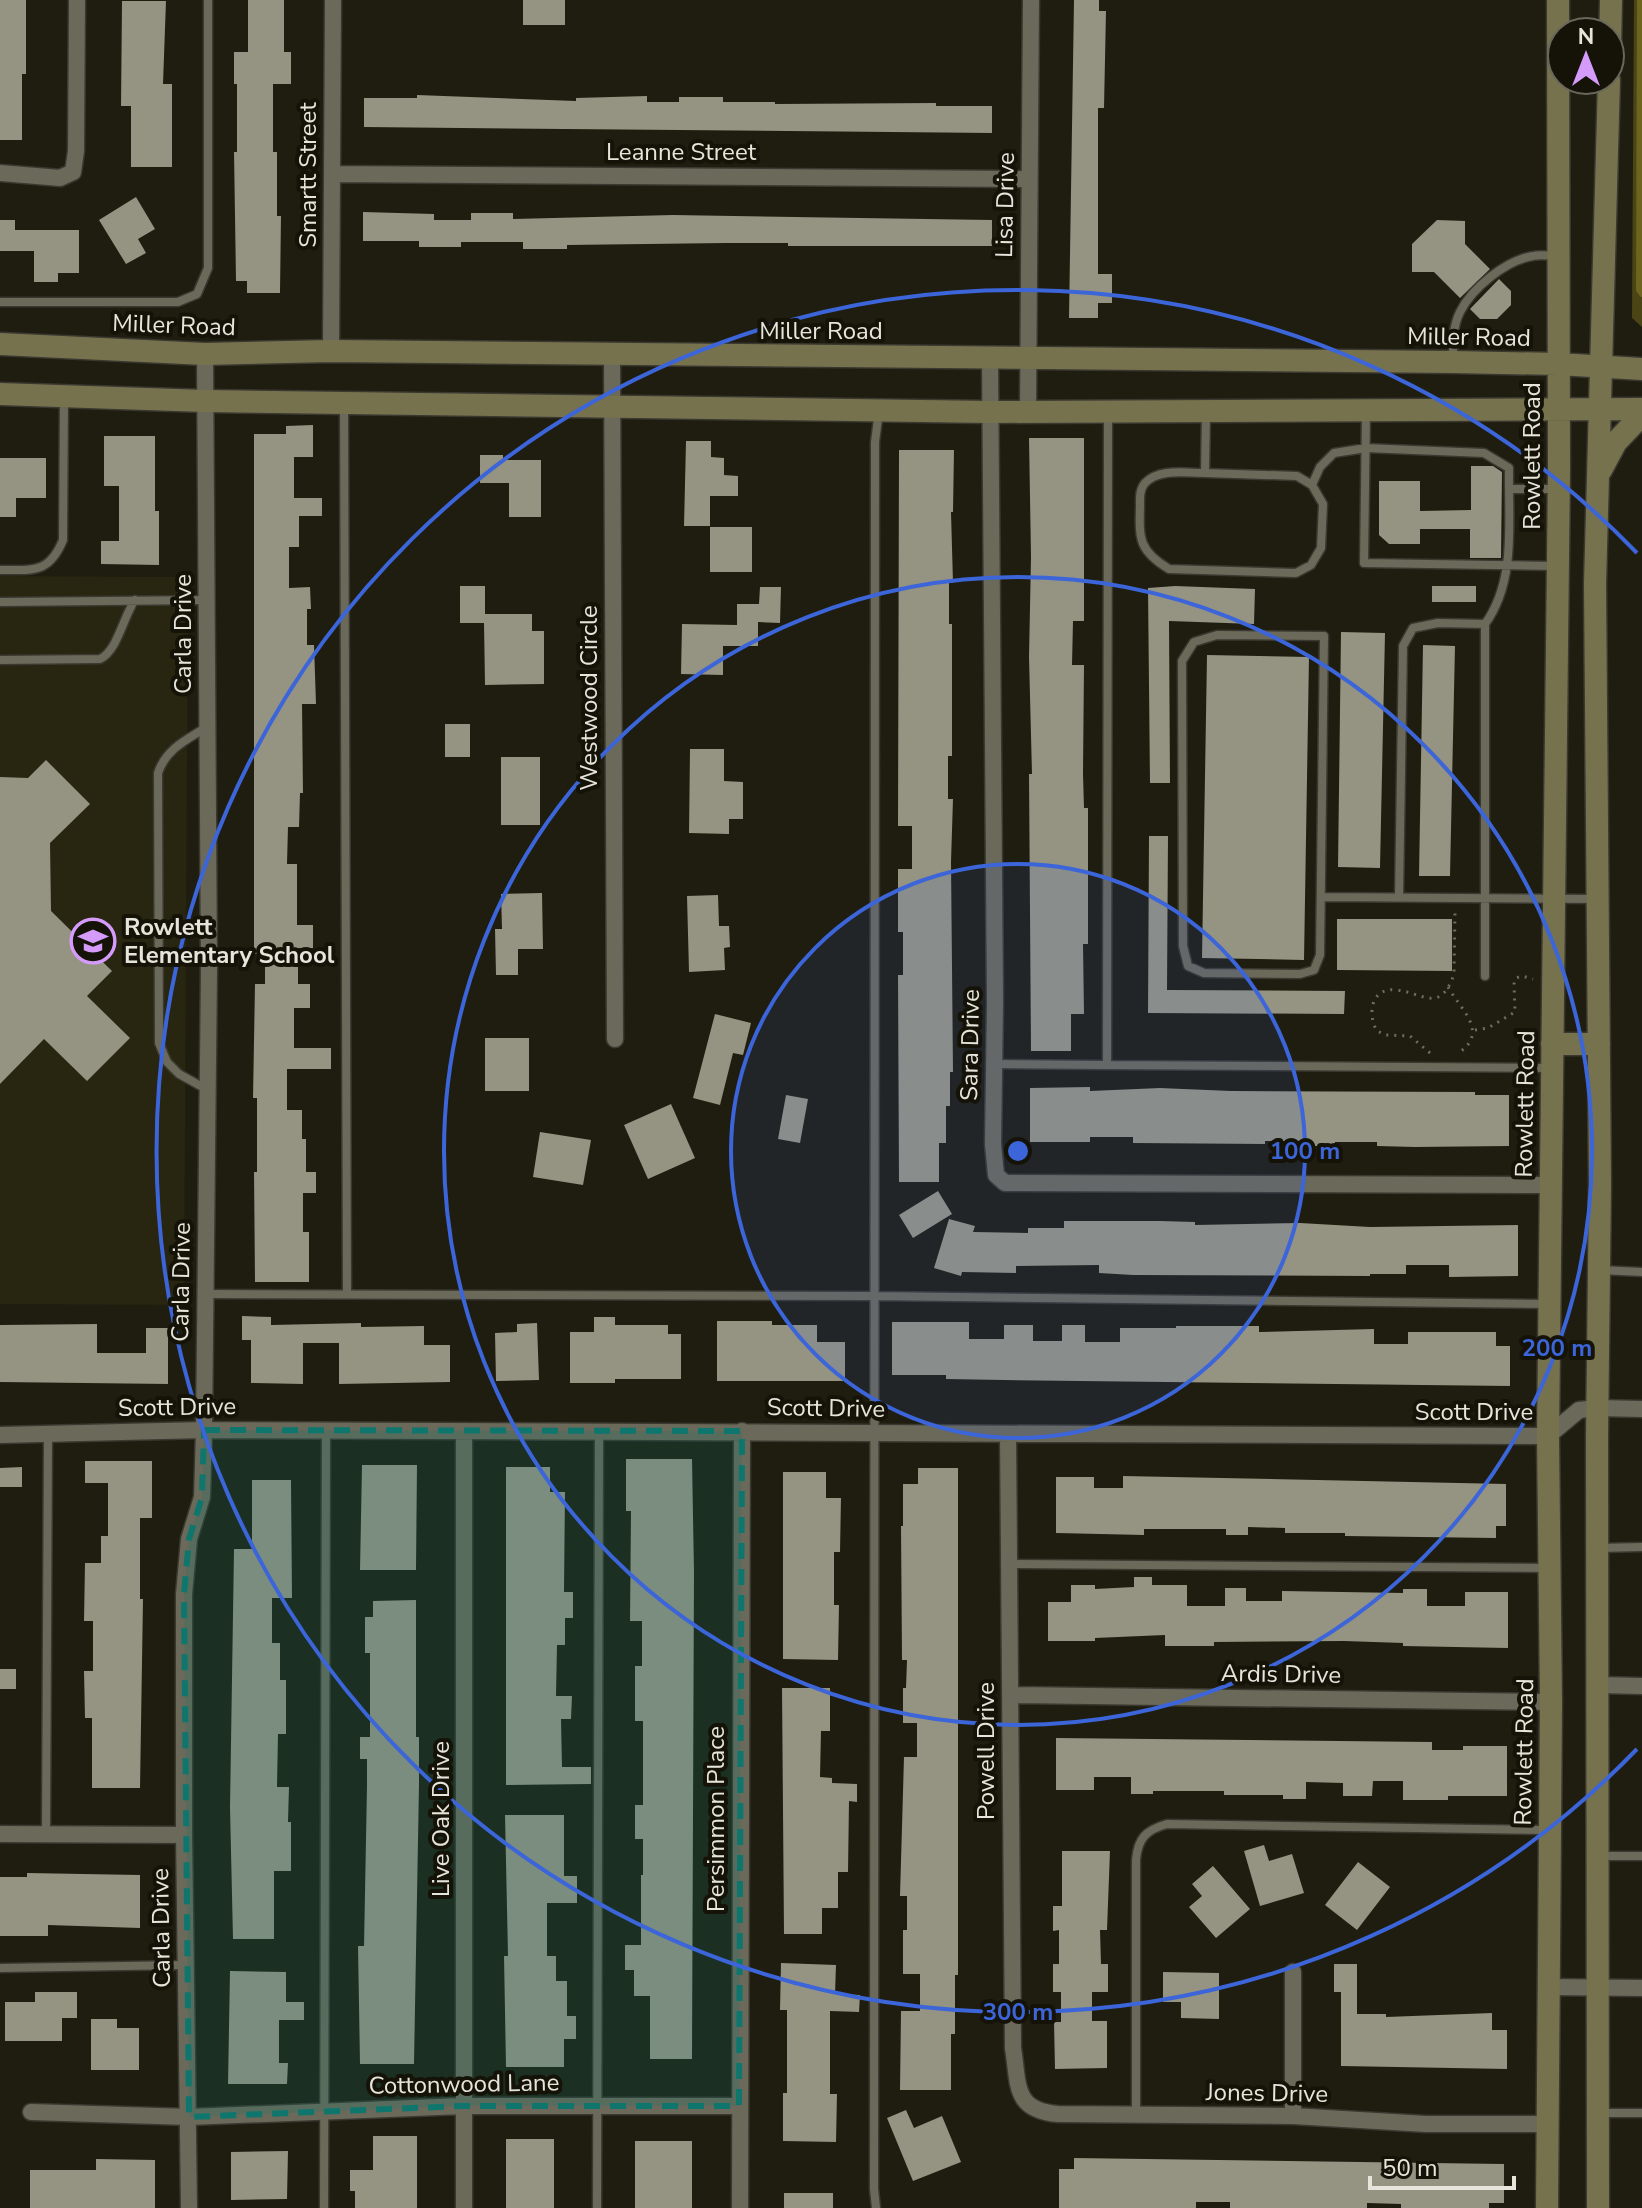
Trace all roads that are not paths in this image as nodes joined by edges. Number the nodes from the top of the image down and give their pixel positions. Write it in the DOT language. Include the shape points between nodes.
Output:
graph roads {
  1 [pos="77,0"];
  2 [pos="208,0"];
  3 [pos="333,0"];
  4 [pos="1031,0"];
  5 [pos="1558,0"];
  6 [pos="1609,96"];
  7 [pos="0,173"];
  8 [pos="332,174"];
  9 [pos="1029,179"];
  10 [pos="1558,256"];
  11 [pos="0,302"];
  12 [pos="0,344"];
  13 [pos="331,351"];
  14 [pos="205,354"];
  15 [pos="612,356"];
  16 [pos="990,358"];
  17 [pos="1027,359"];
  18 [pos="1453,362"];
  19 [pos="1558,364"];
  20 [pos="1602,367"];
  21 [pos="1642,369"];
  22 [pos="0,394"];
  23 [pos="64,396"];
  24 [pos="205,401"];
  25 [pos="344,402"];
  26 [pos="613,406"];
  27 [pos="1601,409"];
  28 [pos="879,410"];
  29 [pos="1028,411"];
  30 [pos="1108,411"];
  31 [pos="1558,411"];
  32 [pos="991,412"];
  33 [pos="1206,412"];
  34 [pos="1366,412"];
  35 [pos="1642,412"];
  36 [pos="1366,448"];
  37 [pos="1205,473"];
  38 [pos="1598,475"];
  39 [pos="1312,485"];
  40 [pos="1509,489"];
  41 [pos="1558,489"];
  42 [pos="1508,566"];
  43 [pos="1558,566"];
  44 [pos="0,570"];
  45 [pos="135,600"];
  46 [pos="206,600"];
  47 [pos="0,602"];
  48 [pos="1485,624"];
  49 [pos="0,660"];
  50 [pos="207,726"];
  51 [pos="1321,897"];
  52 [pos="1399,897"];
  53 [pos="1485,898"];
  54 [pos="1553,899"];
  55 [pos="1598,899"];
  56 [pos="1485,976"];
  57 [pos="615,1039"];
  58 [pos="1552,1044"];
  59 [pos="1599,1044"];
  60 [pos="994,1064"];
  61 [pos="1107,1065"];
  62 [pos="1551,1068"];
  63 [pos="208,1090"];
  64 [pos="1550,1185"];
  65 [pos="1599,1270"];
  66 [pos="1642,1272"];
  67 [pos="205,1294"];
  68 [pos="347,1294"];
  69 [pos="874,1296"];
  70 [pos="1550,1304"];
  71 [pos="1598,1408"];
  72 [pos="1642,1409"];
  73 [pos="204,1430"];
  74 [pos="326,1430"];
  75 [pos="464,1431"];
  76 [pos="599,1431"];
  77 [pos="742,1431"];
  78 [pos="874,1432"];
  79 [pos="48,1434"];
  80 [pos="0,1435"];
  81 [pos="1008,1435"];
  82 [pos="1548,1436"];
  83 [pos="1642,1547"];
  84 [pos="1597,1548"];
  85 [pos="1009,1564"];
  86 [pos="1550,1568"];
  87 [pos="1599,1685"];
  88 [pos="1642,1686"];
  89 [pos="1010,1695"];
  90 [pos="1551,1702"];
  91 [pos="1549,1830"];
  92 [pos="0,1834"];
  93 [pos="46,1834"];
  94 [pos="184,1835"];
  95 [pos="1599,1856"];
  96 [pos="1642,1856"];
  97 [pos="186,1965"];
  98 [pos="0,1968"];
  99 [pos="1293,1972"];
  100 [pos="1548,1987"];
  101 [pos="1599,1987"];
  102 [pos="1642,1988"];
  103 [pos="1016,2068"];
  104 [pos="463,2106"];
  105 [pos="597,2106"];
  106 [pos="739,2106"];
  107 [pos="325,2111"];
  108 [pos="31,2112"];
  109 [pos="1599,2113"];
  110 [pos="1642,2113"];
  111 [pos="1136,2115"];
  112 [pos="1293,2116"];
  113 [pos="189,2117"];
  114 [pos="1548,2124"];
  115 [pos="189,2208"];
  116 [pos="324,2208"];
  117 [pos="464,2208"];
  118 [pos="597,2208"];
  119 [pos="740,2208"];
  120 [pos="876,2208"];
  121 [pos="1547,2208"];
  122 [pos="1598,2208"];
  1 -- 7 [label="street" via="73,172 60,178"];
  2 -- 11 [label="lane" via="208,268 197,294 178,302"];
  3 -- 8 [label="street, Smartt Street"];
  4 -- 9 [label="street, Lisa Drive"];
  5 -- 10 [label="main road, Rowlett Road"];
  6 -- 20 [label="main road"];
  8 -- 9 [label="street, Leanne Street"];
  8 -- 13 [label="street, Smartt Street"];
  9 -- 17 [label="street, Lisa Drive"];
  10 -- 18 [label="lane" via="1521,259 1482,285 1456,324"];
  10 -- 19 [label="main road, Rowlett Road"];
  12 -- 14 [label="main road, Miller Road"];
  13 -- 14 [label="main road, Miller Road"];
  13 -- 15 [label="main road, Miller Road"];
  14 -- 24 [label="street, Carla Drive"];
  15 -- 16 [label="main road, Miller Road"];
  15 -- 26 [label="street, Westwood Circle"];
  16 -- 17 [label="main road, Miller Road"];
  16 -- 32 [label="street, Sara Drive"];
  17 -- 18 [label="main road, Miller Road"];
  17 -- 29 [label="street, Lisa Drive"];
  18 -- 19 [label="main road, Miller Road"];
  19 -- 20 [label="main road, Miller Road"];
  19 -- 31 [label="main road, Rowlett Road"];
  20 -- 21 [label="main road, Miller Road"];
  20 -- 27 [label="main road"];
  22 -- 23 [label="main road"];
  23 -- 24 [label="main road"];
  23 -- 44 [label="lane" via="63,540 56,556 40,570"];
  24 -- 25 [label="main road"];
  24 -- 46 [label="street, Carla Drive"];
  25 -- 26 [label="main road"];
  25 -- 68 [label="lane"];
  26 -- 28 [label="main road"];
  26 -- 57 [label="street, Westwood Circle"];
  27 -- 31 [label="main road"];
  27 -- 35 [label="main road"];
  27 -- 38 [label="main road"];
  28 -- 32 [label="main road"];
  28 -- 69 [label="lane"];
  29 -- 30 [label="main road"];
  29 -- 32 [label="main road"];
  30 -- 33 [label="main road"];
  30 -- 61 [label="lane"];
  31 -- 34 [label="main road"];
  31 -- 41 [label="main road, Rowlett Road"];
  32 -- 60 [label="street, Sara Drive"];
  33 -- 34 [label="main road"];
  33 -- 37 [label="lane"];
  34 -- 36 [label="lane"];
  35 -- 38 [label="main road" via="1616,442"];
  36 -- 39 [label="lane" via="1334,453"];
  36 -- 40 [label="lane" via="1484,453 1509,468"];
  36 -- 42 [label="lane" via="1364,563"];
  37 -- 39 [label="lane" via="1297,476"];
  37 -- 39 [label="lane" via="1167,472 1146,481 1141,490 1143,547 1169,569 1296,573 1311,565 1321,548 1323,504"];
  38 -- 55 [label="main road"];
  40 -- 41 [label="lane"];
  40 -- 42 [label="lane"];
  41 -- 43 [label="main road, Rowlett Road"];
  42 -- 43 [label="lane"];
  42 -- 48 [label="lane" via="1498,606"];
  43 -- 54 [label="main road, Rowlett Road"];
  45 -- 46 [label="lane"];
  45 -- 47 [label="lane"];
  45 -- 49 [label="lane" via="108,655 100,659"];
  46 -- 50 [label="street, Carla Drive"];
  48 -- 52 [label="lane" via="1413,628 1403,646"];
  48 -- 53 [label="lane"];
  50 -- 63 [label="street, Carla Drive"];
  50 -- 63 [label="lane" via="172,749 158,773 157,998 159,1043 167,1062"];
  51 -- 51 [label="lane" via="1324,636 1217,635 1194,642 1182,661 1183,946 1188,966 1204,973 1314,970 1320,955"];
  51 -- 52 [label="lane"];
  52 -- 53 [label="lane"];
  53 -- 54 [label="lane"];
  53 -- 56 [label="lane"];
  54 -- 55 [label="lane"];
  54 -- 58 [label="main road, Rowlett Road"];
  55 -- 59 [label="main road"];
  58 -- 59 [label="main road"];
  58 -- 62 [label="main road, Rowlett Road"];
  59 -- 65 [label="main road"];
  60 -- 61 [label="lane"];
  60 -- 64 [label="street, Sara Drive" via="994,1163 996,1175 1005,1183"];
  61 -- 62 [label="lane"];
  62 -- 64 [label="main road, Rowlett Road"];
  63 -- 67 [label="street, Carla Drive"];
  64 -- 70 [label="main road, Rowlett Road"];
  65 -- 66 [label="lane"];
  65 -- 71 [label="main road"];
  67 -- 68 [label="lane"];
  67 -- 73 [label="street, Carla Drive"];
  68 -- 69 [label="lane"];
  69 -- 70 [label="lane"];
  69 -- 78 [label="lane"];
  70 -- 82 [label="main road, Rowlett Road"];
  71 -- 72 [label="street, Scott Drive"];
  71 -- 82 [label="street, Scott Drive" via="1579,1410"];
  71 -- 84 [label="main road"];
  73 -- 74 [label="street, Scott Drive"];
  73 -- 79 [label="street, Scott Drive"];
  73 -- 94 [label="street, Carla Drive" via="202,1497 189,1539 184,1594"];
  74 -- 75 [label="street, Scott Drive"];
  74 -- 107 [label="lane"];
  75 -- 76 [label="street, Scott Drive"];
  75 -- 104 [label="street, Live Oak Drive"];
  76 -- 77 [label="street, Scott Drive"];
  76 -- 105 [label="lane"];
  77 -- 78 [label="street, Scott Drive"];
  77 -- 106 [label="street, Persimmon Place"];
  78 -- 81 [label="street, Scott Drive"];
  78 -- 120 [label="lane"];
  79 -- 80 [label="street, Scott Drive"];
  79 -- 93 [label="lane"];
  81 -- 82 [label="street, Scott Drive"];
  81 -- 85 [label="street, Powell Drive"];
  82 -- 86 [label="main road, Rowlett Road"];
  83 -- 84 [label="lane"];
  84 -- 87 [label="main road"];
  85 -- 86 [label="lane"];
  85 -- 89 [label="street, Powell Drive"];
  86 -- 90 [label="main road, Rowlett Road"];
  87 -- 88 [label="street"];
  87 -- 95 [label="main road"];
  89 -- 90 [label="street, Ardis Drive"];
  89 -- 103 [label="street, Powell Drive"];
  90 -- 91 [label="main road, Rowlett Road"];
  91 -- 100 [label="main road, Rowlett Road"];
  91 -- 111 [label="lane" via="1167,1824 1144,1834 1136,1860"];
  92 -- 93 [label="street"];
  93 -- 94 [label="street"];
  94 -- 97 [label="street, Carla Drive"];
  95 -- 96 [label="lane"];
  95 -- 101 [label="main road"];
  97 -- 98 [label="lane"];
  97 -- 113 [label="street, Carla Drive"];
  99 -- 112 [label="street"];
  100 -- 101 [label="street"];
  100 -- 114 [label="main road, Rowlett Road"];
  101 -- 102 [label="street"];
  101 -- 109 [label="main road"];
  103 -- 111 [label="street, Jones Drive" via="1019,2092 1026,2105 1040,2113"];
  104 -- 105 [label="street, Cottonwood Lane"];
  104 -- 107 [label="street, Cottonwood Lane"];
  104 -- 117 [label="street, Live Oak Drive"];
  105 -- 106 [label="street, Cottonwood Lane"];
  105 -- 118 [label="lane"];
  106 -- 119 [label="street, Persimmon Place"];
  107 -- 113 [label="street, Cottonwood Lane"];
  107 -- 116 [label="lane"];
  108 -- 113 [label="street, Cottonwood Lane"];
  109 -- 110 [label="lane"];
  109 -- 122 [label="main road"];
  111 -- 112 [label="street, Jones Drive"];
  112 -- 114 [label="street, Jones Drive"];
  113 -- 115 [label="street, Carla Drive"];
  114 -- 121 [label="main road, Rowlett Road"];
}
